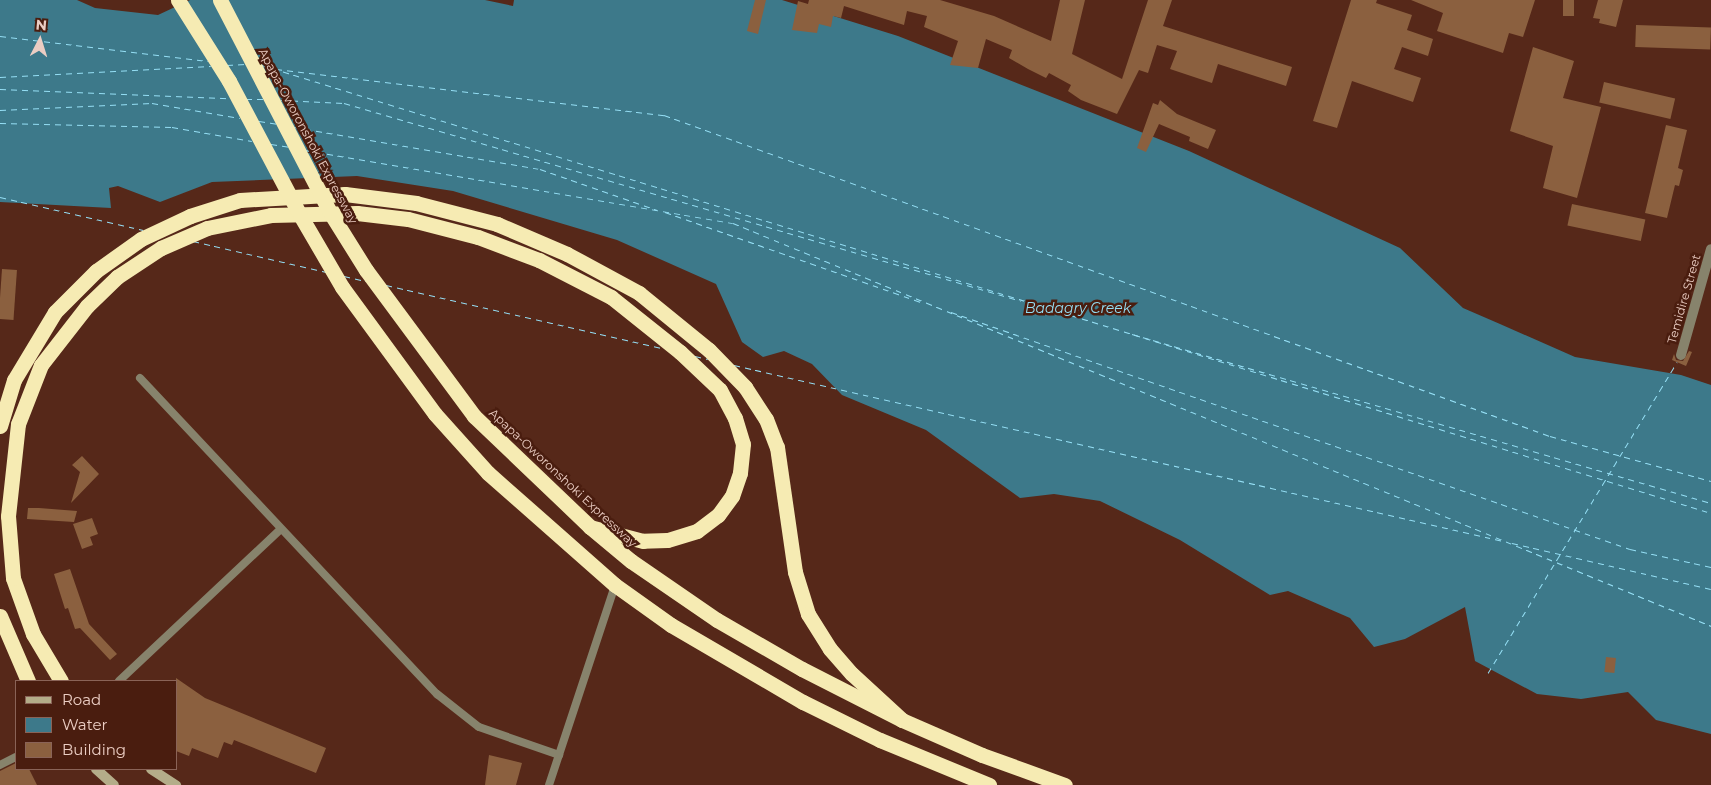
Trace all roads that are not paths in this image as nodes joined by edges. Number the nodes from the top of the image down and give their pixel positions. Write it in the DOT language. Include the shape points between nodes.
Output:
graph roads {
  1 [pos="178,0"];
  2 [pos="220,0"];
  3 [pos="1711,250"];
  4 [pos="1681,355"];
  5 [pos="140,378"];
  6 [pos="0,426"];
  7 [pos="590,527"];
  8 [pos="281,529"];
  9 [pos="615,584"];
  10 [pos="0,616"];
  11 [pos="28,680"];
  12 [pos="60,680"];
  13 [pos="120,680"];
  14 [pos="902,720"];
  15 [pos="559,755"];
  16 [pos="15,758"];
  17 [pos="0,765"];
  18 [pos="97,770"];
  19 [pos="153,770"];
  20 [pos="114,785"];
  21 [pos="176,785"];
  22 [pos="549,785"];
  23 [pos="989,785"];
  24 [pos="1064,785"];
  1 -- 9 [label="highway, bridge" via="229,81 342,287 435,414 488,472"];
  2 -- 7 [label="highway, Apapa-Oworonshoki Expressway, bridge" via="330,214 366,270 474,416"];
  3 -- 4 [label="street, Temidire Street"];
  5 -- 8 [label="lane"];
  6 -- 14 [label="highway" via="14,380 55,312 96,270 142,239 190,216 240,200 344,194 416,203 497,224 567,254 639,293 709,350 745,387 766,419 777,447 795,572 808,614 830,649 852,674"];
  7 -- 12 [label="highway" via="643,541 668,540 697,531 718,514 732,496 740,473 743,444 735,418 720,390 680,352 611,296 539,260 495,243 408,220 357,213 271,215 207,228 154,253 117,277 87,306 41,365 18,424 8,516 13,578 33,634"];
  7 -- 14 [label="highway, Apapa-Oworonshoki Expressway" via="631,561 717,620 802,669"];
  8 -- 13 [label="lane"];
  8 -- 15 [label="lane" via="437,694 479,727"];
  9 -- 15 [label="lane"];
  9 -- 23 [label="highway" via="670,625 803,702 880,740"];
  10 -- 11 [label="highway"];
  14 -- 24 [label="highway, Apapa-Oworonshoki Expressway" via="982,755"];
  15 -- 22 [label="lane"];
  16 -- 17 [label="lane"];
  18 -- 20 [label="street"];
  19 -- 21 [label="street"];
}
